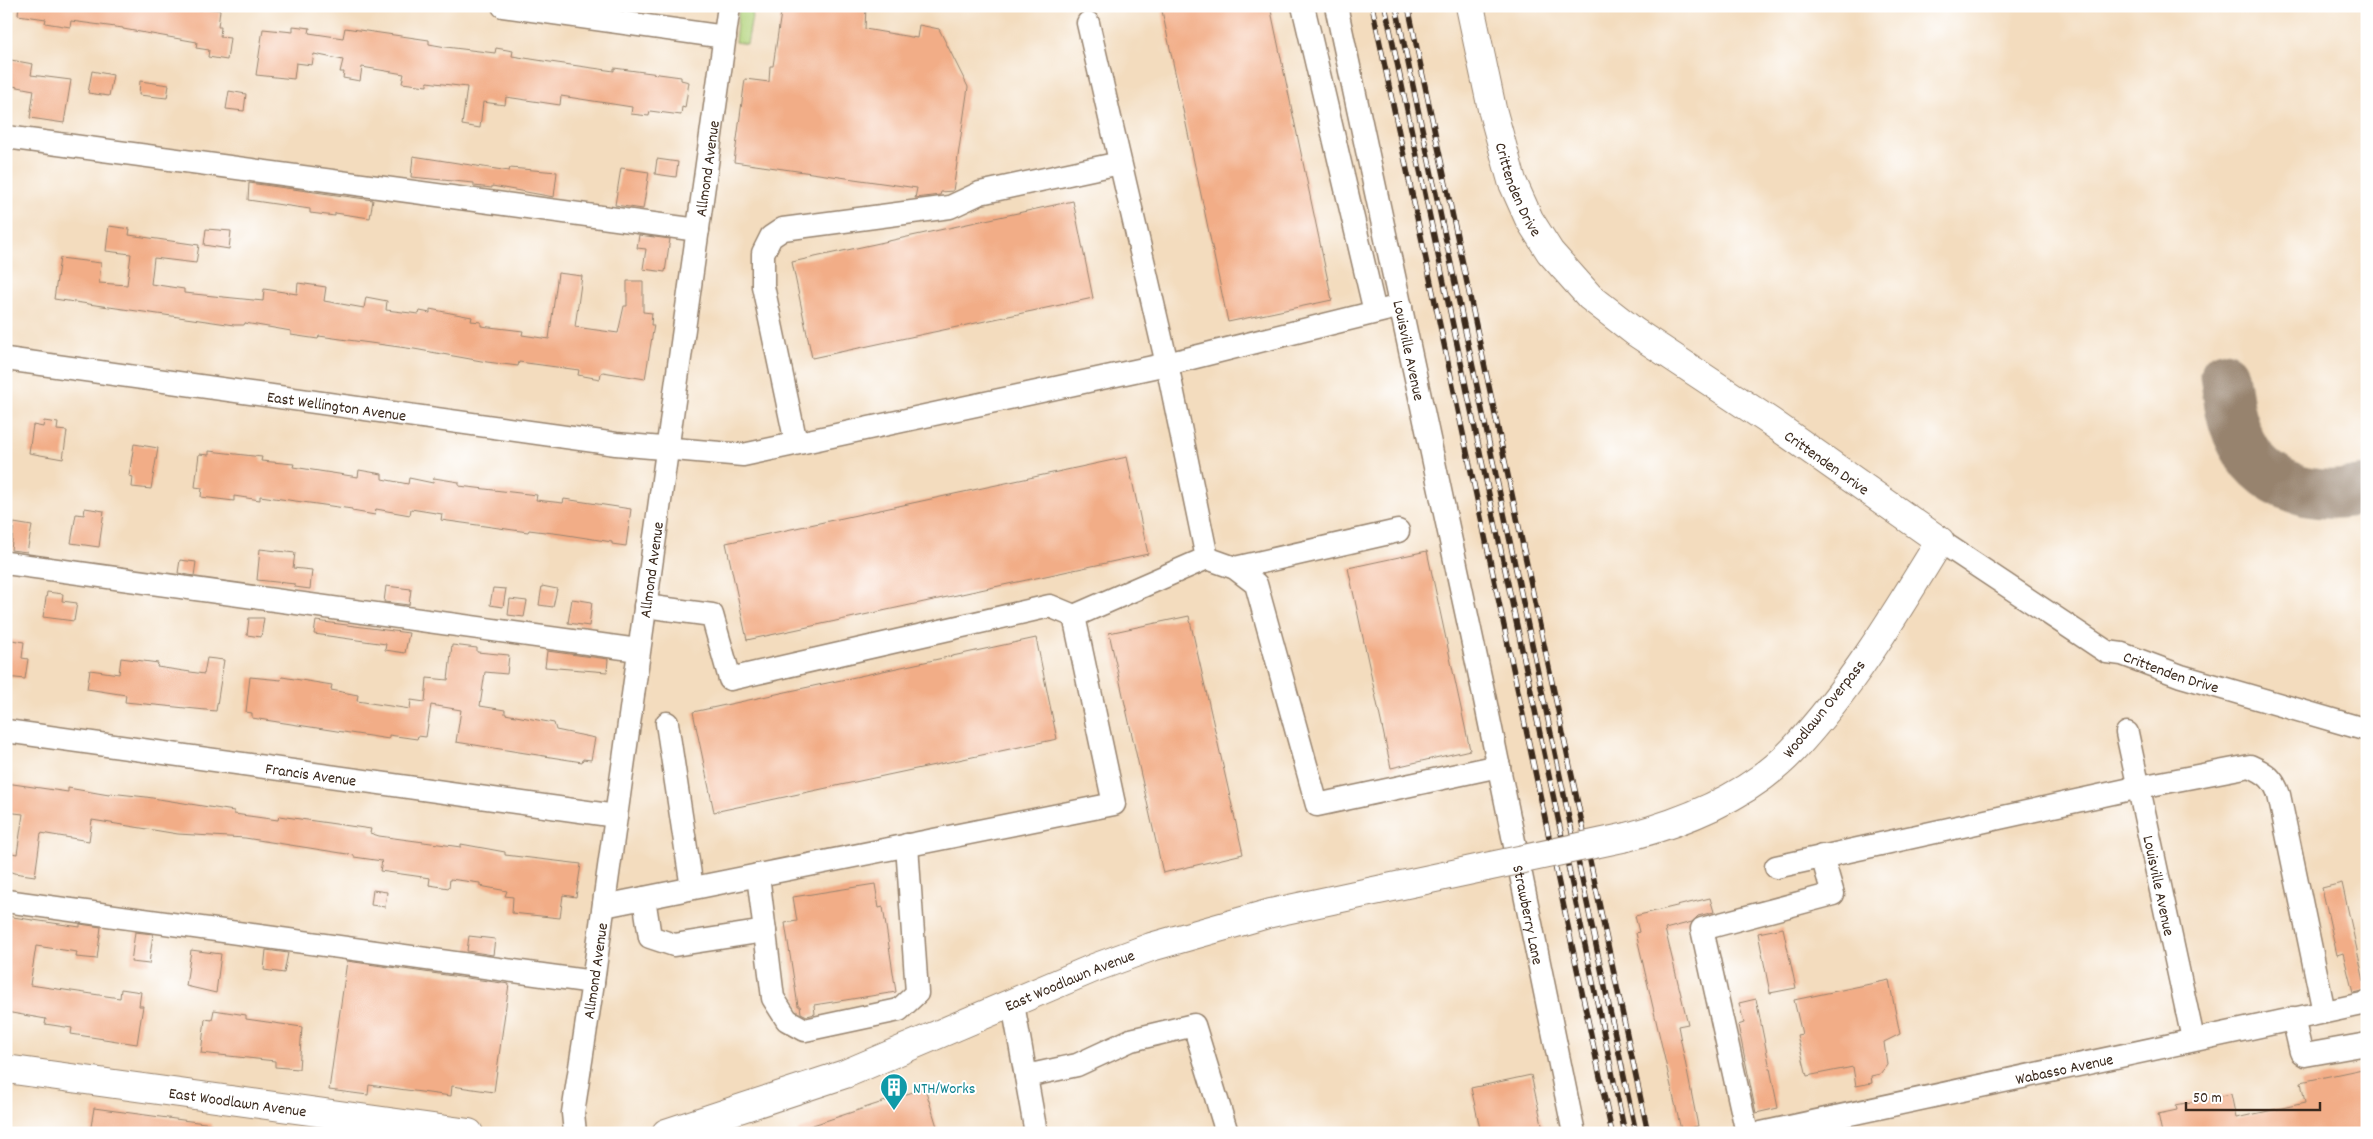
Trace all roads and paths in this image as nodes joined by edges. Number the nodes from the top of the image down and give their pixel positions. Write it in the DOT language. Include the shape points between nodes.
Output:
graph roads {
  1 [pos="503,6"];
  2 [pos="730,6"];
  3 [pos="1303,6"];
  4 [pos="1336,6"];
  5 [pos="1470,6"];
  6 [pos="1088,24"];
  7 [pos="725,38"];
  8 [pos="6,137"];
  9 [pos="1120,163"];
  10 [pos="698,230"];
  11 [pos="1401,306"];
  12 [pos="1375,312"];
  13 [pos="6,359"];
  14 [pos="1167,364"];
  15 [pos="796,443"];
  16 [pos="668,447"];
  17 [pos="1398,531"];
  18 [pos="1940,541"];
  19 [pos="1207,558"];
  20 [pos="6,563"];
  21 [pos="1235,568"];
  22 [pos="645,606"];
  23 [pos="1074,616"];
  24 [pos="638,650"];
  25 [pos="1484,696"];
  26 [pos="667,723"];
  27 [pos="2367,730"];
  28 [pos="6,731"];
  29 [pos="2127,733"];
  30 [pos="1498,766"];
  31 [pos="2140,787"];
  32 [pos="616,816"];
  33 [pos="907,845"];
  34 [pos="1822,856"];
  35 [pos="1486,867"];
  36 [pos="1776,867"];
  37 [pos="758,875"];
  38 [pos="692,888"];
  39 [pos="644,898"];
  40 [pos="6,901"];
  41 [pos="604,906"];
  42 [pos="765,931"];
  43 [pos="593,982"];
  44 [pos="2367,1003"];
  45 [pos="1013,1004"];
  46 [pos="2324,1012"];
  47 [pos="2294,1018"];
  48 [pos="2193,1039"];
  49 [pos="2367,1044"];
  50 [pos="6,1069"];
  51 [pos="1026,1076"];
  52 [pos="470,1133"];
  53 [pos="575,1133"];
  54 [pos="666,1133"];
  55 [pos="1036,1133"];
  56 [pos="1227,1133"];
  57 [pos="1574,1133"];
  58 [pos="1747,1133"];
  59 [pos="1761,1133"];
  1 -- 7 [label="street"];
  2 -- 7 [label="street, Allmond Avenue"];
  3 -- 12 [label="street"];
  4 -- 11 [label="street, Louisville Avenue"];
  5 -- 18 [label="main road, Crittenden Drive" via="1492,109 1512,181 1529,219 1550,252 1590,298"];
  6 -- 9 [label="street"];
  7 -- 10 [label="street, Allmond Avenue"];
  8 -- 10 [label="street"];
  9 -- 14 [label="street"];
  9 -- 15 [label="street" via="980,193 950,207 783,230 771,237 763,253 763,286"];
  10 -- 16 [label="street, Allmond Avenue"];
  11 -- 12 [label="street, East Wellington Avenue"];
  11 -- 25 [label="street, Louisville Avenue"];
  12 -- 14 [label="street, East Wellington Avenue"];
  13 -- 16 [label="street, East Wellington Avenue" via="616,444"];
  14 -- 15 [label="street, East Wellington Avenue"];
  14 -- 19 [label="street"];
  15 -- 16 [label="street, East Wellington Avenue" via="743,455"];
  16 -- 22 [label="street, Allmond Avenue"];
  17 -- 21 [label="street"];
  18 -- 27 [label="street, Crittenden Drive" via="2107,652"];
  18 -- 35 [label="main road, Woodlawn Overpass, bridge" via="1847,684 1793,750 1746,787 1716,806 1672,824 1627,837"];
  19 -- 21 [label="street"];
  19 -- 23 [label="street"];
  20 -- 24 [label="street"];
  21 -- 30 [label="street" via="1256,584 1317,805"];
  22 -- 23 [label="street" via="712,615 730,679 1050,606"];
  22 -- 24 [label="street, Allmond Avenue"];
  23 -- 33 [label="street" via="1114,804"];
  24 -- 32 [label="street, Allmond Avenue"];
  25 -- 30 [label="street, Strawberry Lane"];
  26 -- 38 [label="street"];
  28 -- 32 [label="street, Francis Avenue"];
  29 -- 31 [label="street, Louisville Avenue"];
  30 -- 57 [label="street, Strawberry Lane"];
  31 -- 34 [label="street"];
  31 -- 46 [label="street" via="2250,766 2275,783"];
  31 -- 48 [label="street, Louisville Avenue"];
  32 -- 41 [label="street, Allmond Avenue"];
  33 -- 37 [label="street"];
  33 -- 42 [label="street" via="917,993 899,1010 805,1030 787,1020 772,998"];
  34 -- 36 [label="street"];
  34 -- 58 [label="street" via="1833,894 1702,929"];
  35 -- 45 [label="main road, East Woodlawn Avenue" via="1211,928 1094,968"];
  37 -- 38 [label="street"];
  37 -- 42 [label="street"];
  38 -- 39 [label="street"];
  39 -- 41 [label="street"];
  39 -- 42 [label="street" via="650,937 674,945"];
  40 -- 43 [label="street"];
  41 -- 43 [label="street, Allmond Avenue"];
  43 -- 53 [label="street, Allmond Avenue" via="572,1112"];
  44 -- 46 [label="street, Wabasso Avenue"];
  45 -- 51 [label="street"];
  45 -- 54 [label="main road, East Woodlawn Avenue" via="845,1074"];
  46 -- 47 [label="street, Wabasso Avenue"];
  47 -- 48 [label="street, Wabasso Avenue"];
  47 -- 49 [label="street" via="2304,1055"];
  48 -- 59 [label="street, Wabasso Avenue"];
  50 -- 52 [label="main road, East Woodlawn Avenue"];
  51 -- 55 [label="street"];
  51 -- 56 [label="street" via="1077,1065 1131,1040 1194,1025"];
}
